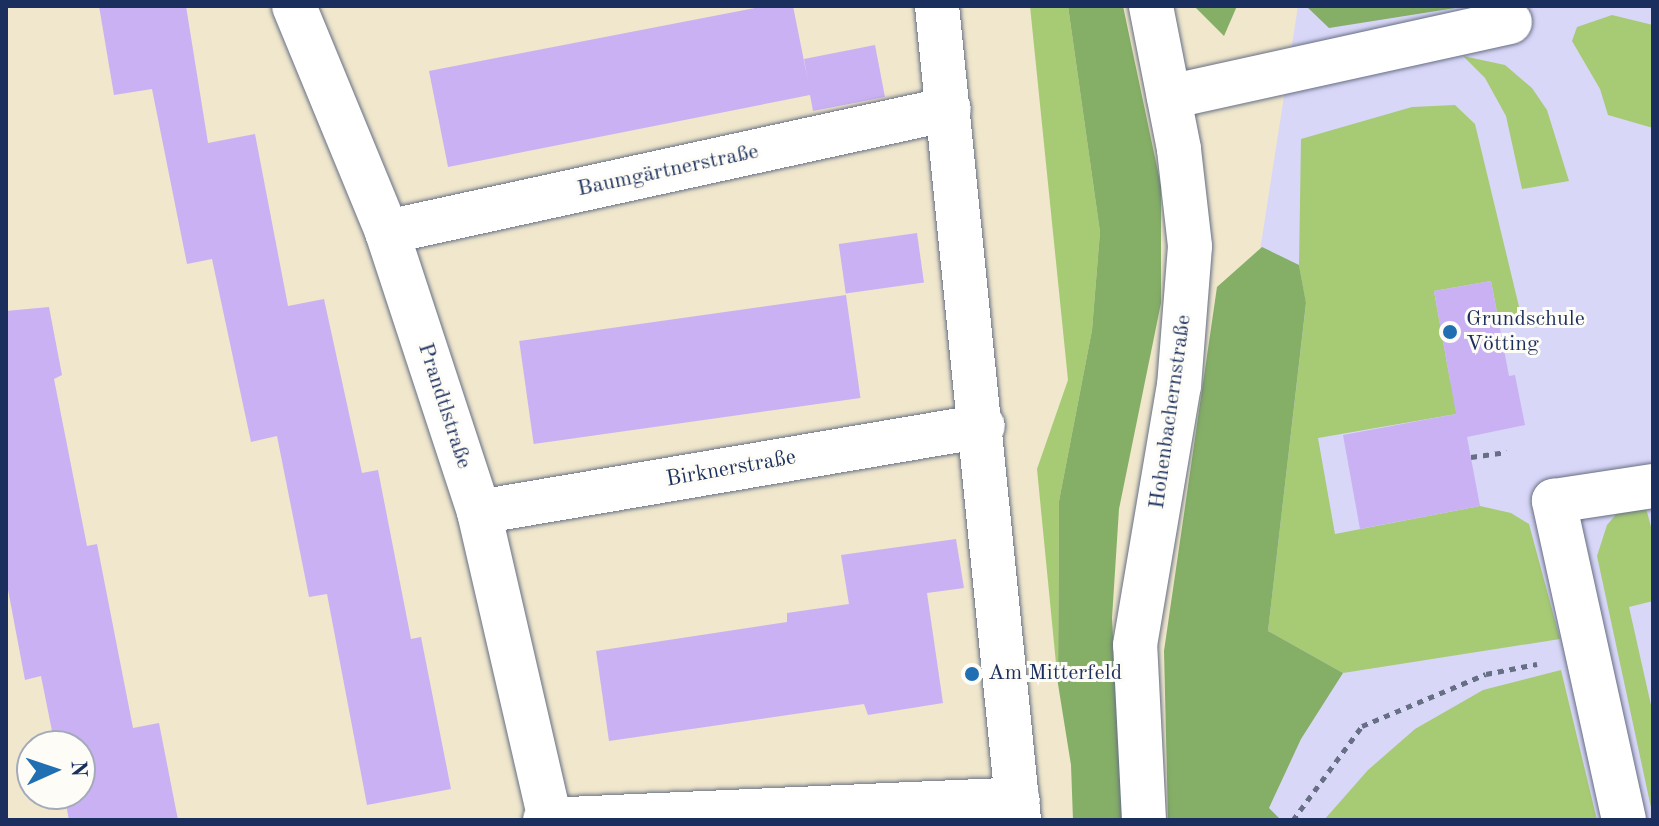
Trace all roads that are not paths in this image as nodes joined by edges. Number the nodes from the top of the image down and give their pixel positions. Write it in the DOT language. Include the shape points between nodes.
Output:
graph roads {
  1 [pos="294,6"];
  2 [pos="937,6"];
  3 [pos="1151,6"];
  4 [pos="1510,22"];
  5 [pos="1169,97"];
  6 [pos="949,109"];
  7 [pos="387,232"];
  8 [pos="983,426"];
  9 [pos="1653,486"];
  10 [pos="479,512"];
  11 [pos="1018,810"];
  12 [pos="548,820"];
  13 [pos="1144,820"];
  14 [pos="1624,820"];
  1 -- 7 [label="street, Prandtlstraße"];
  2 -- 6 [label="street"];
  3 -- 5 [label="street, Hohenbachernstraße"];
  4 -- 5 [label="street"];
  5 -- 13 [label="street, Hohenbachernstraße" via="1190,246 1179,386 1135,645"];
  6 -- 7 [label="street, Baumgärtnerstraße"];
  6 -- 8 [label="street"];
  7 -- 10 [label="street, Prandtlstraße"];
  8 -- 10 [label="street, Birknerstraße"];
  8 -- 11 [label="street"];
  9 -- 14 [label="street" via="1554,501"];
  10 -- 12 [label="street, Prandtlstraße"];
  11 -- 12 [label="street"];
}
